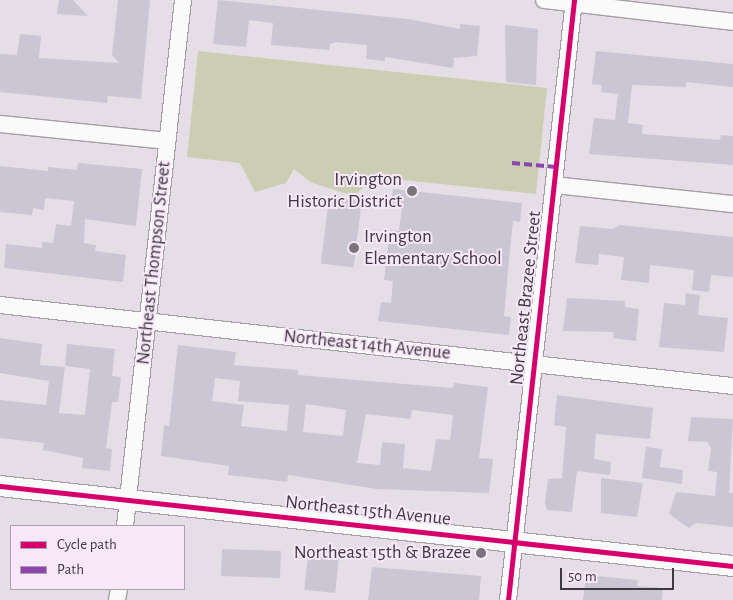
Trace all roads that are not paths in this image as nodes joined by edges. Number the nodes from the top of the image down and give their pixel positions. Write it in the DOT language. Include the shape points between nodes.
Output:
graph roads {
  1 [pos="183,0"];
  2 [pos="544,0"];
  3 [pos="574,2"];
  4 [pos="733,22"];
  5 [pos="0,124"];
  6 [pos="167,141"];
  7 [pos="554,185"];
  8 [pos="733,204"];
  9 [pos="0,305"];
  10 [pos="147,320"];
  11 [pos="534,364"];
  12 [pos="733,386"];
  13 [pos="0,486"];
  14 [pos="128,500"];
  15 [pos="125,525"];
  16 [pos="515,542"];
  17 [pos="733,566"];
  18 [pos="508,600"];
  1 -- 6 [label="street, Northeast Thompson Street"];
  2 -- 3 [label="street"];
  3 -- 4 [label="street"];
  3 -- 7 [label="street, Northeast Brazee Street"];
  5 -- 6 [label="street"];
  6 -- 10 [label="street, Northeast Thompson Street"];
  7 -- 8 [label="street"];
  7 -- 11 [label="street, Northeast Brazee Street"];
  9 -- 10 [label="street, Northeast 14th Avenue"];
  10 -- 11 [label="street, Northeast 14th Avenue"];
  10 -- 14 [label="street, Northeast Thompson Street"];
  11 -- 12 [label="street, Northeast 14th Avenue"];
  11 -- 16 [label="street, Northeast Brazee Street"];
  13 -- 14 [label="street, Northeast 15th Avenue"];
  14 -- 15 [label="street, Northeast Thompson Street"];
  14 -- 16 [label="street, Northeast 15th Avenue"];
  16 -- 17 [label="street, Northeast 15th Avenue"];
  16 -- 18 [label="street, Northeast Brazee Street"];
}
